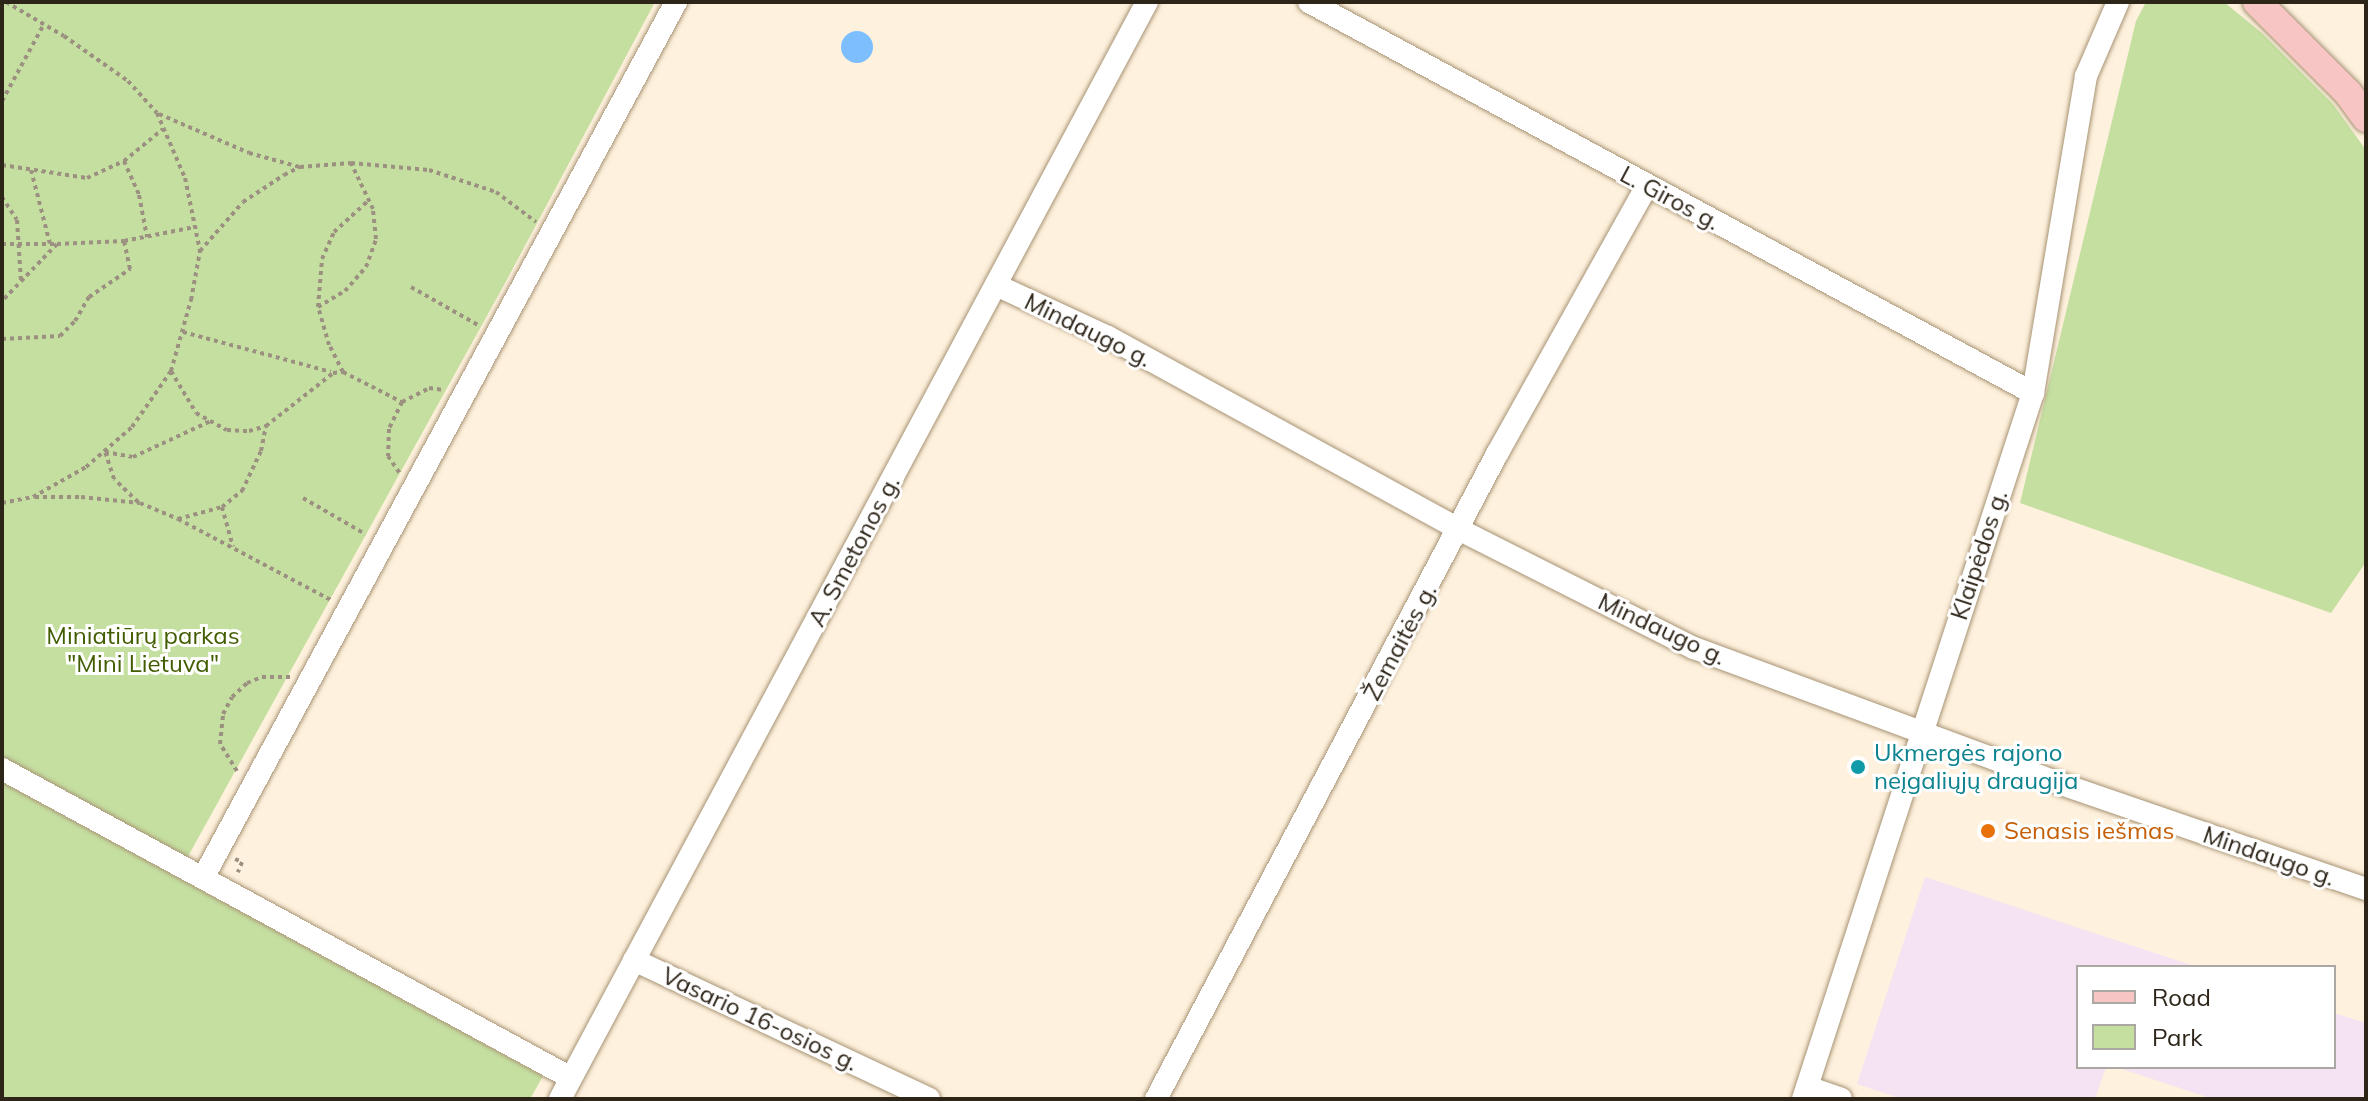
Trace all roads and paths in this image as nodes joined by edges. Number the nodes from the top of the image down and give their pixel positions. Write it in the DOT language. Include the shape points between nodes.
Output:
graph roads {
  1 [pos="6,2"];
  2 [pos="676,2"];
  3 [pos="1147,2"];
  4 [pos="1309,2"];
  5 [pos="2118,2"];
  6 [pos="2257,2"];
  7 [pos="44,24"];
  8 [pos="2,101"];
  9 [pos="157,113"];
  10 [pos="2366,118"];
  11 [pos="163,129"];
  12 [pos="124,161"];
  13 [pos="351,163"];
  14 [pos="2,165"];
  15 [pos="300,167"];
  16 [pos="31,170"];
  17 [pos="1647,186"];
  18 [pos="2,197"];
  19 [pos="369,200"];
  20 [pos="195,227"];
  21 [pos="552,232"];
  22 [pos="147,237"];
  23 [pos="124,241"];
  24 [pos="2,244"];
  25 [pos="19,244"];
  26 [pos="50,244"];
  27 [pos="57,244"];
  28 [pos="200,251"];
  29 [pos="21,282"];
  30 [pos="996,285"];
  31 [pos="411,287"];
  32 [pos="2,301"];
  33 [pos="318,307"];
  34 [pos="483,329"];
  35 [pos="183,332"];
  36 [pos="2,339"];
  37 [pos="171,371"];
  38 [pos="343,372"];
  39 [pos="333,373"];
  40 [pos="449,391"];
  41 [pos="2033,393"];
  42 [pos="402,402"];
  43 [pos="211,421"];
  44 [pos="266,426"];
  45 [pos="105,452"];
  46 [pos="404,478"];
  47 [pos="33,497"];
  48 [pos="303,498"];
  49 [pos="2,503"];
  50 [pos="140,503"];
  51 [pos="222,507"];
  52 [pos="178,519"];
  53 [pos="1460,530"];
  54 [pos="370,537"];
  55 [pos="234,548"];
  56 [pos="334,601"];
  57 [pos="300,666"];
  58 [pos="294,677"];
  59 [pos="287,689"];
  60 [pos="1920,734"];
  61 [pos="247,764"];
  62 [pos="2,769"];
  63 [pos="218,851"];
  64 [pos="203,878"];
  65 [pos="250,879"];
  66 [pos="2366,889"];
  67 [pos="634,960"];
  68 [pos="571,1078"];
  69 [pos="1805,1093"];
  70 [pos="560,1099"];
  71 [pos="929,1099"];
  72 [pos="1156,1099"];
  73 [pos="1841,1099"];
  1 -- 7 [label="path"];
  2 -- 21 [label="street"];
  3 -- 30 [label="street, A. Smetonos g."];
  4 -- 17 [label="street, L. Giros g."];
  5 -- 41 [label="street, Klaipėdos g." via="2086,76"];
  6 -- 10 [label="main road" via="2348,93"];
  7 -- 8 [label="path"];
  7 -- 9 [label="path" via="128,81"];
  9 -- 11 [label="path"];
  9 -- 15 [label="path" via="249,153"];
  11 -- 12 [label="path"];
  11 -- 20 [label="path" via="185,178"];
  12 -- 16 [label="path" via="87,178"];
  12 -- 22 [label="path" via="139,195"];
  13 -- 15 [label="path"];
  13 -- 19 [label="path"];
  13 -- 21 [label="path" via="429,170 496,192"];
  14 -- 16 [label="path"];
  15 -- 28 [label="path" via="243,202"];
  16 -- 26 [label="path"];
  17 -- 41 [label="street, L. Giros g."];
  17 -- 53 [label="street, Žemaitės g."];
  18 -- 25 [label="path" via="17,220"];
  19 -- 33 [label="path" via="334,232 322,259"];
  19 -- 33 [label="path" via="376,239 366,267 345,291"];
  20 -- 22 [label="path"];
  20 -- 28 [label="path"];
  21 -- 63 [label="street"];
  22 -- 23 [label="path"];
  23 -- 27 [label="path"];
  23 -- 36 [label="path" via="130,269 89,297 60,336"];
  24 -- 25 [label="path"];
  25 -- 26 [label="path"];
  25 -- 29 [label="path"];
  26 -- 27 [label="path"];
  27 -- 29 [label="path"];
  28 -- 35 [label="path"];
  29 -- 32 [label="path"];
  30 -- 53 [label="street, Mindaugo g." via="1108,337"];
  30 -- 67 [label="street, A. Smetonos g."];
  31 -- 34 [label="path"];
  33 -- 38 [label="path"];
  35 -- 37 [label="path"];
  35 -- 39 [label="path"];
  37 -- 43 [label="path" via="196,413"];
  37 -- 45 [label="path" via="132,427"];
  38 -- 39 [label="path"];
  38 -- 42 [label="path"];
  39 -- 44 [label="path"];
  40 -- 42 [label="path" via="429,388"];
  41 -- 60 [label="street, Klaipėdos g."];
  42 -- 46 [label="path" via="389,429 388,456"];
  43 -- 44 [label="path" via="227,430"];
  43 -- 45 [label="path" via="133,457"];
  44 -- 51 [label="path" via="251,477"];
  45 -- 47 [label="path"];
  45 -- 50 [label="path" via="114,479"];
  47 -- 49 [label="path"];
  47 -- 50 [label="path"];
  48 -- 54 [label="path"];
  50 -- 52 [label="path"];
  51 -- 52 [label="path"];
  51 -- 55 [label="path"];
  52 -- 55 [label="path"];
  53 -- 60 [label="street, Mindaugo g." via="1694,648"];
  53 -- 72 [label="street, Žemaitės g."];
  55 -- 56 [label="path"];
  57 -- 58 [label="path"];
  58 -- 59 [label="path"];
  58 -- 61 [label="path" via="262,677 232,697 223,714 220,744 241,776"];
  60 -- 66 [label="street, Mindaugo g."];
  60 -- 69 [label="street, Klaipėdos g."];
  62 -- 64 [label="street"];
  63 -- 64 [label="street"];
  63 -- 65 [label="path" via="242,862 237,872"];
  64 -- 68 [label="street"];
  67 -- 68 [label="street, A. Smetonos g."];
  67 -- 71 [label="street, Vasario 16-osios g."];
  68 -- 70 [label="street, A. Smetonos g."];
  69 -- 73 [label="street"];
}
